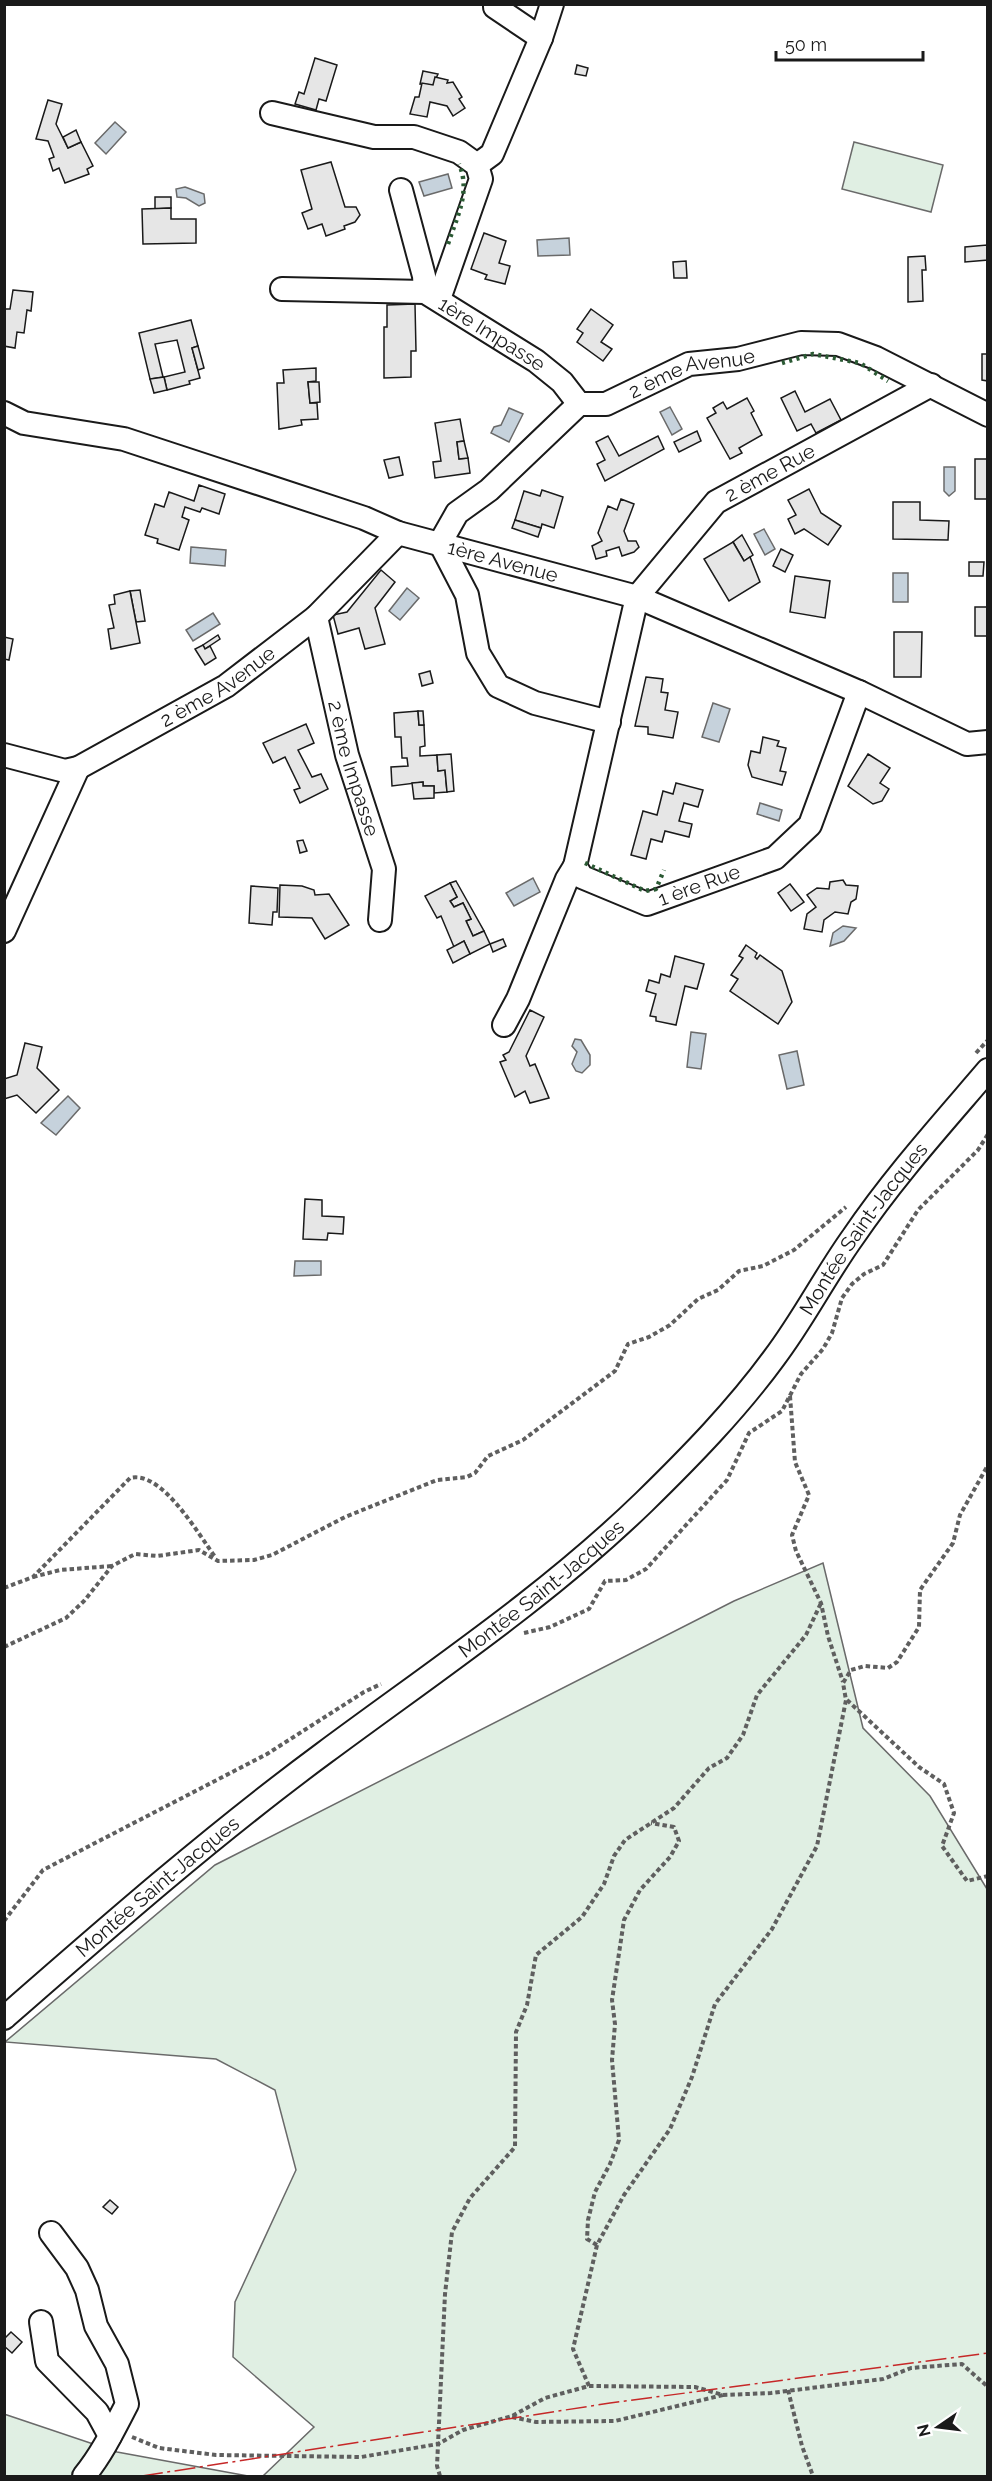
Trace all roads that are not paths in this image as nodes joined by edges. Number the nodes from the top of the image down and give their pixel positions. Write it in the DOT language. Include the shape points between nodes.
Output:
graph roads {
  1 [pos="495,4"];
  2 [pos="552,4"];
  3 [pos="541,38"];
  4 [pos="272,113"];
  5 [pos="477,165"];
  6 [pos="401,190"];
  7 [pos="282,290"];
  8 [pos="432,296"];
  9 [pos="931,385"];
  10 [pos="579,404"];
  11 [pos="4,413"];
  12 [pos="987,415"];
  13 [pos="398,533"];
  14 [pos="440,543"];
  15 [pos="637,597"];
  16 [pos="316,617"];
  17 [pos="859,692"];
  18 [pos="609,722"];
  19 [pos="987,742"];
  20 [pos="4,755"];
  21 [pos="78,768"];
  22 [pos="575,866"];
  23 [pos="380,920"];
  24 [pos="4,931"];
  25 [pos="504,1025"];
  26 [pos="981,1062"];
  27 [pos="4,2018"];
  28 [pos="51,2233"];
  29 [pos="41,2322"];
  30 [pos="110,2436"];
  31 [pos="84,2476"];
  1 -- 3 [label="street"];
  2 -- 3 [label="street"];
  3 -- 5 [label="street" via="492,153"];
  4 -- 5 [label="street" via="374,137 414,137 459,152"];
  5 -- 8 [label="street" via="481,179"];
  6 -- 8 [label="street"];
  7 -- 8 [label="street, 1ère Impasse"];
  8 -- 10 [label="street, 1ère Impasse" via="536,361 562,382"];
  9 -- 10 [label="street, 2 ème Avenue" via="838,344 801,343 738,359 690,364 606,404"];
  9 -- 12 [label="street, 2 ème Avenue"];
  9 -- 15 [label="street, 2 ème Rue" via="716,502"];
  10 -- 14 [label="street" via="489,490 458,513"];
  11 -- 13 [label="street, 1ère Avenue" via="24,423 124,439 364,518"];
  13 -- 14 [label="street, 1ère Avenue"];
  13 -- 16 [label="street, 2 ème Avenue"];
  14 -- 15 [label="street, 1ère Avenue"];
  14 -- 18 [label="street" via="467,595 478,653 498,686 535,703"];
  15 -- 17 [label="street, 1ère Avenue"];
  15 -- 18 [label="street"];
  16 -- 21 [label="street, 2 ème Avenue" via="226,686"];
  16 -- 23 [label="street, 2 ème Impasse" via="347,755 384,869"];
  17 -- 19 [label="street, 1ère Avenue" via="968,744"];
  17 -- 22 [label="street, 1 ère Rue" via="810,825 775,858 647,904 582,877"];
  18 -- 22 [label="street"];
  20 -- 21 [label="street" via="65,771"];
  21 -- 24 [label="street"];
  22 -- 25 [label="street"];
  26 -- 27 [label="street, Montée Saint-Jacques" via="852,1237 775,1357 733,1409 645,1501 590,1553 487,1635 228,1828"];
  28 -- 30 [label="street" via="77,2268 96,2326 117,2364 127,2404"];
  29 -- 30 [label="street" via="47,2361 97,2412"];
  30 -- 31 [label="street"];
}
